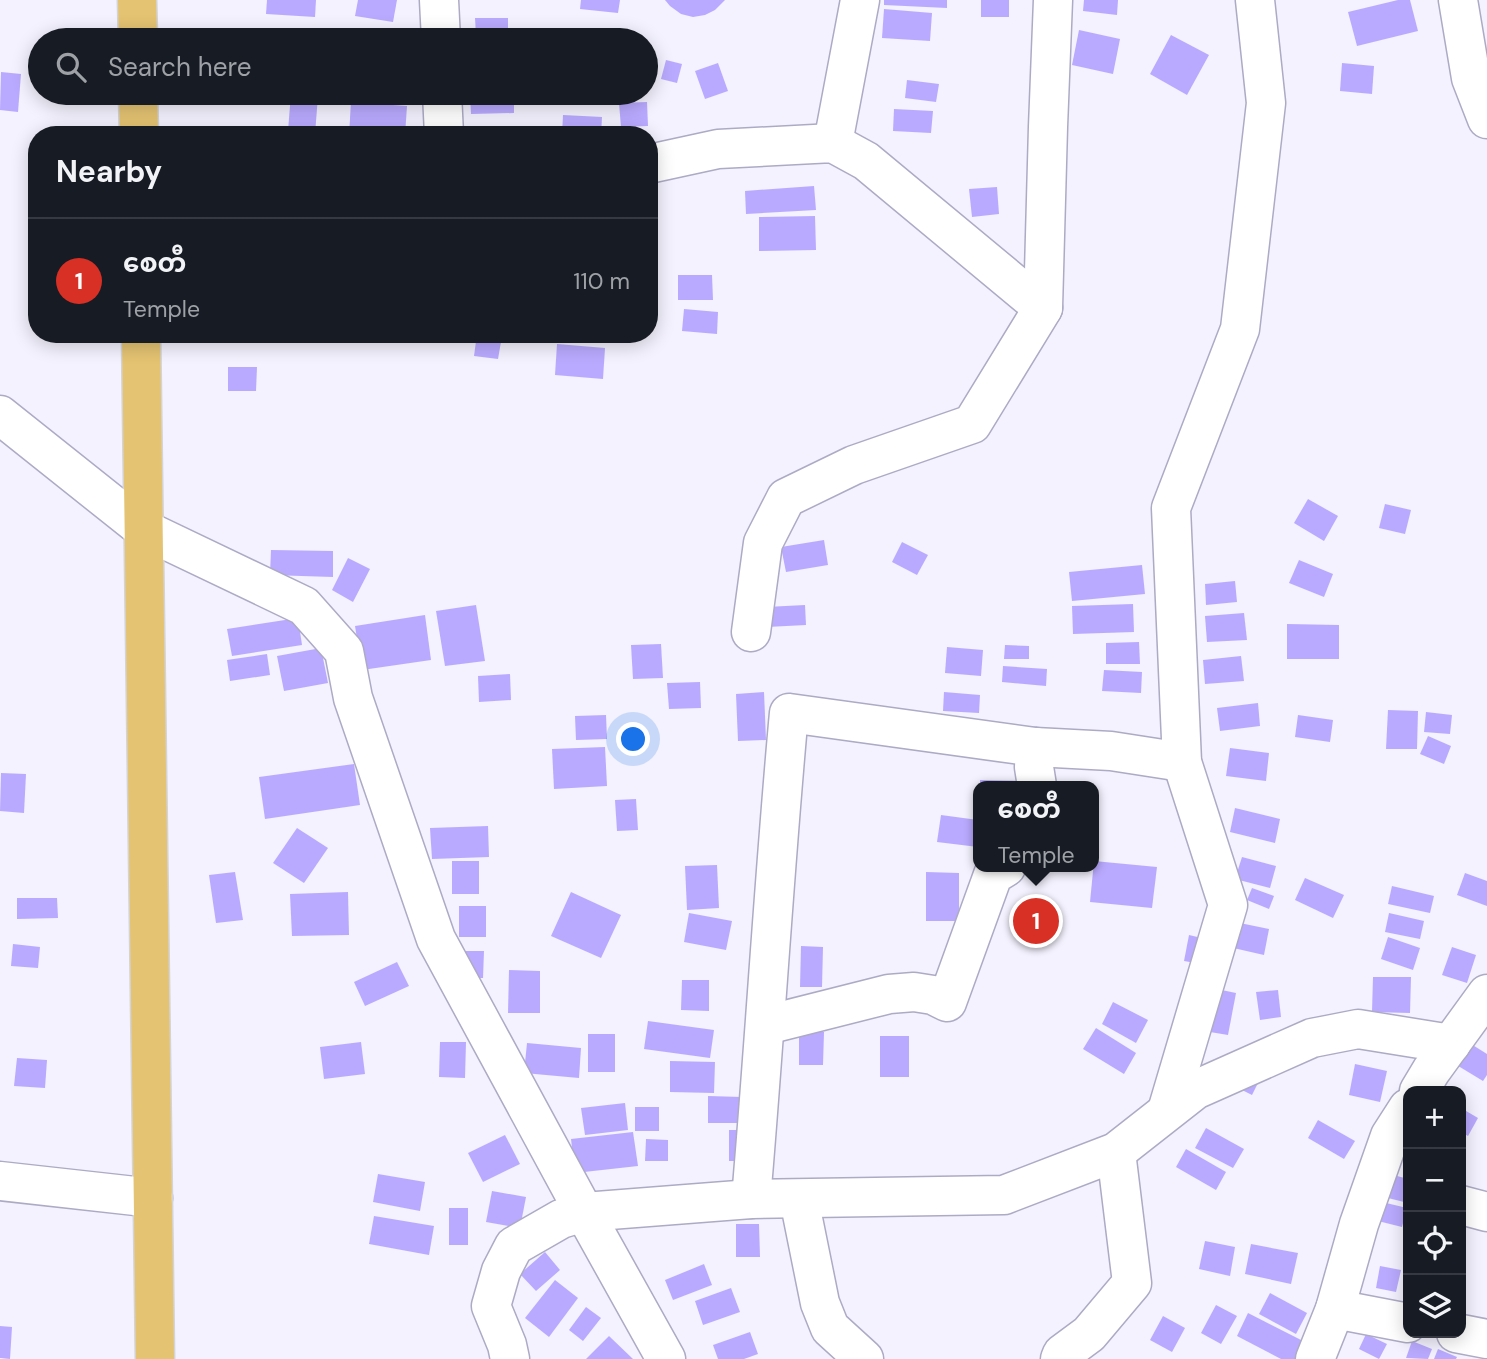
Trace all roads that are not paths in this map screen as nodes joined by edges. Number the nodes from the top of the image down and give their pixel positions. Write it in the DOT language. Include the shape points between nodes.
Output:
graph roads {
  1 [pos="137,0"];
  2 [pos="439,0"];
  3 [pos="860,0"];
  4 [pos="1053,0"];
  5 [pos="1255,0"];
  6 [pos="1458,0"];
  7 [pos="138,28"];
  8 [pos="440,28"];
  9 [pos="138,105"];
  10 [pos="443,105"];
  11 [pos="1487,120"];
  12 [pos="139,126"];
  13 [pos="444,126"];
  14 [pos="833,143"];
  15 [pos="658,162"];
  16 [pos="1043,308"];
  17 [pos="141,343"];
  18 [pos="0,415"];
  19 [pos="143,528"];
  20 [pos="751,632"];
  21 [pos="1035,747"];
  22 [pos="1182,761"];
  23 [pos="1036,781"];
  24 [pos="998,872"];
  25 [pos="1487,994"];
  26 [pos="766,1026"];
  27 [pos="1451,1044"];
  28 [pos="1422,1086"];
  29 [pos="1167,1111"];
  30 [pos="1402,1133"];
  31 [pos="1116,1152"];
  32 [pos="0,1181"];
  33 [pos="153,1198"];
  34 [pos="751,1199"];
  35 [pos="799,1199"];
  36 [pos="1466,1206"];
  37 [pos="584,1212"];
  38 [pos="1487,1212"];
  39 [pos="1335,1309"];
  40 [pos="1403,1322"];
  41 [pos="1466,1335"];
  42 [pos="1487,1339"];
  43 [pos="155,1359"];
  44 [pos="510,1359"];
  45 [pos="666,1359"];
  46 [pos="864,1359"];
  47 [pos="1060,1359"];
  48 [pos="1315,1359"];
  1 -- 7 [label="main road"];
  2 -- 8 [label="street"];
  3 -- 14 [label="street"];
  4 -- 16 [label="street"];
  5 -- 22 [label="street" via="1266,103 1240,329 1171,508"];
  6 -- 11 [label="street" via="1471,78"];
  9 -- 12 [label="main road"];
  10 -- 13 [label="street"];
  14 -- 15 [label="street" via="718,149"];
  14 -- 16 [label="street" via="866,161"];
  16 -- 20 [label="street" via="972,424 854,465 786,498 763,543"];
  17 -- 19 [label="main road"];
  18 -- 19 [label="street"];
  19 -- 33 [label="main road"];
  19 -- 37 [label="street" via="304,606 344,651 353,698 436,939"];
  21 -- 22 [label="street"];
  21 -- 23 [label="street"];
  21 -- 26 [label="street" via="789,713"];
  22 -- 29 [label="street" via="1228,905"];
  24 -- 26 [label="street" via="947,1002 914,992 889,994"];
  25 -- 27 [label="street"];
  26 -- 34 [label="street"];
  27 -- 28 [label="street"];
  27 -- 29 [label="street" via="1357,1029 1312,1038 1195,1090"];
  29 -- 31 [label="street"];
  30 -- 39 [label="street" via="1359,1224"];
  31 -- 35 [label="street" via="1004,1195"];
  31 -- 47 [label="street" via="1132,1283 1089,1334"];
  32 -- 33 [label="street"];
  33 -- 43 [label="main road"];
  34 -- 35 [label="street"];
  34 -- 37 [label="street"];
  35 -- 46 [label="street" via="820,1303 830,1328"];
  36 -- 38 [label="street"];
  37 -- 44 [label="street" via="561,1219 514,1246 501,1271 491,1306"];
  37 -- 45 [label="street"];
  39 -- 40 [label="street"];
  39 -- 48 [label="street"];
  41 -- 42 [label="street"];
}
